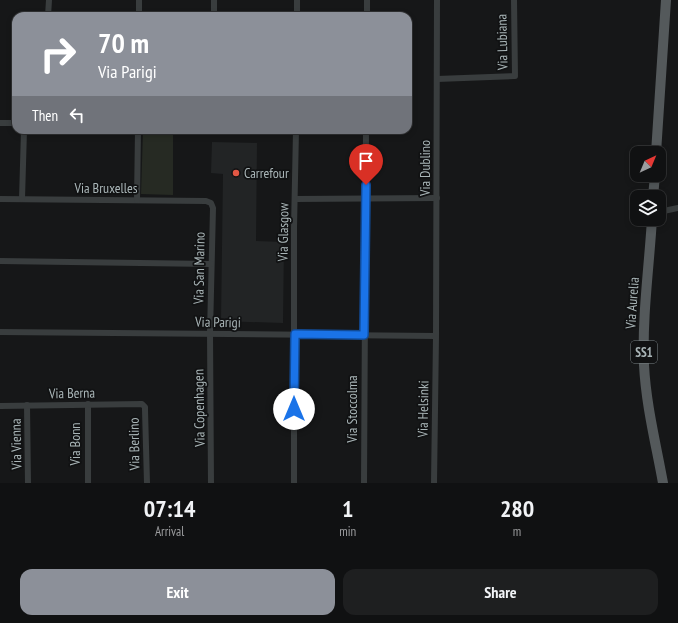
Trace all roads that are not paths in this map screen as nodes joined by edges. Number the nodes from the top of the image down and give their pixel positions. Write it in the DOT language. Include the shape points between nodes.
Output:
graph roads {
  1 [pos="49,0"];
  2 [pos="139,0"];
  3 [pos="214,0"];
  4 [pos="297,0"];
  5 [pos="367,0"];
  6 [pos="437,0"];
  7 [pos="514,0"];
  8 [pos="666,0"];
  9 [pos="48,12"];
  10 [pos="139,12"];
  11 [pos="214,12"];
  12 [pos="297,12"];
  13 [pos="367,12"];
  14 [pos="437,79"];
  15 [pos="0,123"];
  16 [pos="12,123"];
  17 [pos="24,134"];
  18 [pos="138,134"];
  19 [pos="296,134"];
  20 [pos="366,134"];
  21 [pos="656,146"];
  22 [pos="437,198"];
  23 [pos="0,199"];
  24 [pos="22,199"];
  25 [pos="295,199"];
  26 [pos="366,199"];
  27 [pos="137,200"];
  28 [pos="211,203"];
  29 [pos="678,208"];
  30 [pos="666,211"];
  31 [pos="651,226"];
  32 [pos="0,261"];
  33 [pos="211,264"];
  34 [pos="0,332"];
  35 [pos="210,333"];
  36 [pos="295,334"];
  37 [pos="364,335"];
  38 [pos="436,336"];
  39 [pos="88,404"];
  40 [pos="27,405"];
  41 [pos="143,405"];
  42 [pos="0,406"];
  43 [pos="28,483"];
  44 [pos="88,483"];
  45 [pos="147,483"];
  46 [pos="211,483"];
  47 [pos="294,483"];
  48 [pos="364,483"];
  49 [pos="434,483"];
  50 [pos="663,483"];
  1 -- 9 [label="street"];
  2 -- 10 [label="street"];
  3 -- 11 [label="street"];
  4 -- 12 [label="street"];
  5 -- 13 [label="street"];
  6 -- 14 [label="street, Via Dublino"];
  7 -- 14 [label="street, Via Lubiana" via="515,76"];
  8 -- 21 [label="main road"];
  14 -- 22 [label="street, Via Dublino"];
  15 -- 16 [label="street"];
  17 -- 24 [label="street"];
  18 -- 27 [label="street"];
  19 -- 25 [label="street, Via Glasgow"];
  20 -- 26 [label="street, Via Stoccolma"];
  22 -- 26 [label="street"];
  22 -- 38 [label="street, Via Dublino"];
  23 -- 24 [label="street, Via Bruxelles"];
  24 -- 27 [label="street, Via Bruxelles"];
  25 -- 26 [label="street"];
  25 -- 36 [label="street, Via Glasgow"];
  26 -- 37 [label="street, Via Stoccolma"];
  27 -- 28 [label="street, Via Bruxelles"];
  28 -- 33 [label="street, Via San Marino"];
  29 -- 30 [label="street"];
  31 -- 50 [label="main road, Via Aurelia / SS1" via="644,318 644,367"];
  32 -- 33 [label="street"];
  33 -- 35 [label="street, Via San Marino"];
  34 -- 35 [label="street, Via Parigi"];
  35 -- 36 [label="street, Via Parigi"];
  35 -- 46 [label="street, Via Copenhagen"];
  36 -- 37 [label="street, Via Parigi"];
  36 -- 47 [label="street, Via Glasgow"];
  37 -- 38 [label="street, Via Parigi"];
  37 -- 48 [label="street, Via Stoccolma"];
  38 -- 49 [label="street, Via Helsinki"];
  39 -- 40 [label="street, Via Berna"];
  39 -- 41 [label="street, Via Berna"];
  39 -- 44 [label="street, Via Bonn"];
  40 -- 42 [label="street, Via Berna"];
  40 -- 43 [label="street, Via Vienna"];
  41 -- 45 [label="street, Via Berlino"];
}
